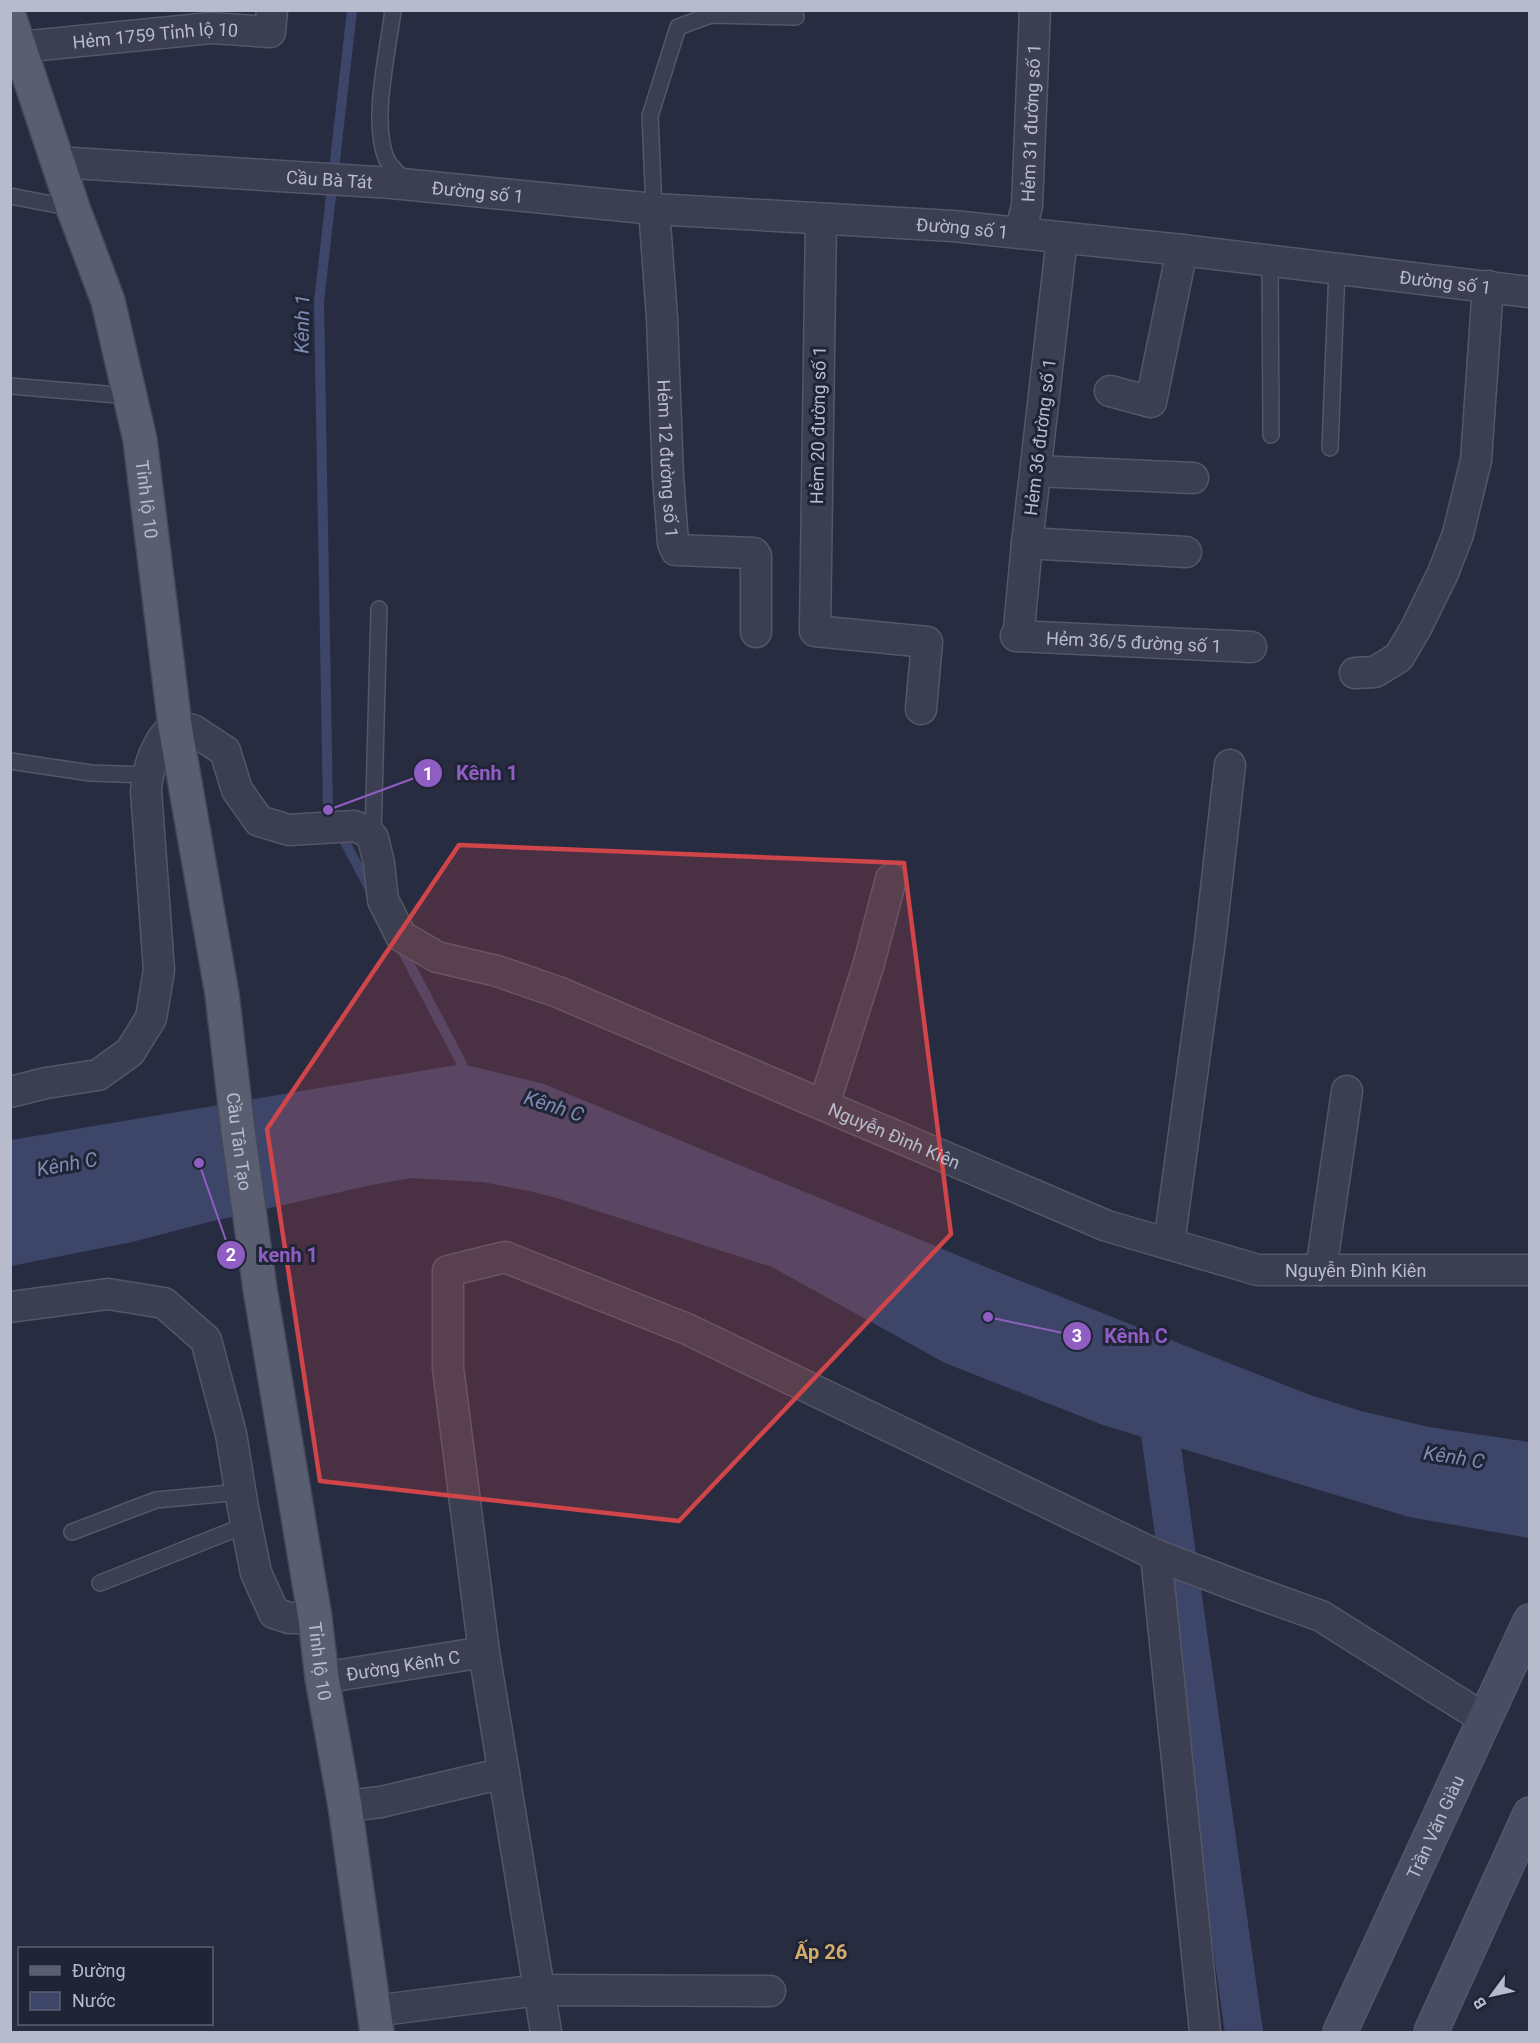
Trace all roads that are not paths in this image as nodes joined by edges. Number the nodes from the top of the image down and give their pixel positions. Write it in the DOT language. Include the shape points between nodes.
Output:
graph roads {
  1 [pos="272,10"];
  2 [pos="393,10"];
  3 [pos="1035,10"];
  4 [pos="796,17"];
  5 [pos="15,33"];
  6 [pos="57,162"];
  7 [pos="400,184"];
  8 [pos="10,196"];
  9 [pos="73,208"];
  10 [pos="654,209"];
  11 [pos="820,219"];
  12 [pos="1020,233"];
  13 [pos="1062,238"];
  14 [pos="1182,249"];
  15 [pos="1270,260"];
  16 [pos="1337,268"];
  17 [pos="1488,286"];
  18 [pos="1530,292"];
  19 [pos="10,386"];
  20 [pos="1110,391"];
  21 [pos="130,396"];
  22 [pos="1271,435"];
  23 [pos="1330,448"];
  24 [pos="1036,471"];
  25 [pos="1193,478"];
  26 [pos="1027,543"];
  27 [pos="1186,552"];
  28 [pos="379,609"];
  29 [pos="756,632"];
  30 [pos="1016,636"];
  31 [pos="1251,647"];
  32 [pos="1355,672"];
  33 [pos="921,709"];
  34 [pos="175,726"];
  35 [pos="10,761"];
  36 [pos="1230,765"];
  37 [pos="147,775"];
  38 [pos="363,832"];
  39 [pos="891,879"];
  40 [pos="222,994"];
  41 [pos="1347,1091"];
  42 [pos="10,1092"];
  43 [pos="824,1105"];
  44 [pos="1169,1244"];
  45 [pos="1321,1270"];
  46 [pos="1530,1270"];
  47 [pos="260,1289"];
  48 [pos="10,1307"];
  49 [pos="241,1492"];
  50 [pos="246,1526"];
  51 [pos="72,1532"];
  52 [pos="1165,1557"];
  53 [pos="100,1583"];
  54 [pos="315,1618"];
  55 [pos="1530,1621"];
  56 [pos="474,1653"];
  57 [pos="322,1677"];
  58 [pos="1485,1719"];
  59 [pos="494,1775"];
  60 [pos="345,1806"];
  61 [pos="1530,1814"];
  62 [pos="539,1990"];
  63 [pos="770,1991"];
  64 [pos="375,2022"];
  65 [pos="546,2032"];
  66 [pos="1205,2032"];
  67 [pos="1340,2032"];
  68 [pos="1431,2032"];
  1 -- 5 [label="street, Hẻm 1759 Tỉnh lộ 10" via="270,32 211,28"];
  2 -- 7 [label="lane" via="380,105 382,143"];
  3 -- 12 [label="street, Hẻm 31 đường số 1" via="1027,206"];
  4 -- 10 [label="lane" via="711,15 678,27 650,116"];
  5 -- 6 [label="main road, Tỉnh lộ 10"];
  6 -- 7 [label="street, Cầu Bà Tát"];
  6 -- 9 [label="main road, Tỉnh lộ 10"];
  7 -- 10 [label="street, Đường số 1"];
  8 -- 9 [label="lane"];
  9 -- 21 [label="main road, Tỉnh lộ 10" via="108,301"];
  10 -- 11 [label="street, Đường số 1"];
  10 -- 29 [label="street, Hẻm 12 đường số 1" via="673,543 676,550 754,553"];
  11 -- 12 [label="street, Đường số 1"];
  11 -- 33 [label="street, Hẻm 20 đường số 1" via="815,631 927,642"];
  12 -- 13 [label="street, Đường số 1"];
  13 -- 14 [label="street, Đường số 1"];
  13 -- 24 [label="street, Hẻm 36 đường số 1"];
  14 -- 15 [label="street, Đường số 1"];
  14 -- 20 [label="street" via="1151,402"];
  15 -- 16 [label="street, Đường số 1"];
  15 -- 22 [label="lane"];
  16 -- 17 [label="street, Đường số 1"];
  16 -- 23 [label="lane"];
  17 -- 18 [label="street, Đường số 1"];
  17 -- 32 [label="street" via="1476,460 1458,534 1443,573 1400,657 1375,672"];
  19 -- 21 [label="lane"];
  21 -- 34 [label="main road, Tỉnh lộ 10" via="140,440"];
  24 -- 25 [label="street"];
  24 -- 26 [label="street, Hẻm 36 đường số 1"];
  26 -- 27 [label="street"];
  26 -- 30 [label="street, Hẻm 36 đường số 1"];
  28 -- 38 [label="lane"];
  30 -- 31 [label="street, Hẻm 36/5 đường số 1"];
  34 -- 37 [label="street" via="165,732"];
  34 -- 38 [label="street" via="193,730 225,751 237,790 259,821 289,830"];
  34 -- 40 [label="main road, Tỉnh lộ 10"];
  35 -- 37 [label="lane" via="91,774"];
  36 -- 44 [label="street"];
  37 -- 42 [label="street" via="159,970 151,1018 130,1052 98,1075"];
  38 -- 43 [label="street, Nguyễn Đình Kiên" via="379,863 382,900 401,936 437,957 497,971 558,992"];
  39 -- 43 [label="street"];
  40 -- 47 [label="main road, Cầu Tân Tạo"];
  41 -- 45 [label="street"];
  43 -- 44 [label="street, Nguyễn Đình Kiên" via="1107,1226"];
  44 -- 45 [label="street, Nguyễn Đình Kiên" via="1258,1269"];
  45 -- 46 [label="street, Nguyễn Đình Kiên"];
  47 -- 54 [label="main road, Tỉnh lộ 10"];
  48 -- 49 [label="street" via="108,1294 165,1303 206,1340 231,1434"];
  49 -- 50 [label="street"];
  49 -- 51 [label="lane" via="156,1500"];
  50 -- 53 [label="lane"];
  50 -- 54 [label="street" via="256,1573 274,1613 290,1618"];
  52 -- 56 [label="street" via="687,1329 505,1257 448,1271 448,1368"];
  52 -- 58 [label="street" via="1321,1616"];
  52 -- 66 [label="street"];
  54 -- 57 [label="main road, Tỉnh lộ 10"];
  55 -- 58 [label="main road, Trần Văn Giàu"];
  56 -- 57 [label="street, Đường Kênh C"];
  56 -- 59 [label="street"];
  57 -- 60 [label="main road, Tỉnh lộ 10"];
  58 -- 67 [label="main road, Trần Văn Giàu"];
  59 -- 60 [label="street" via="381,1802"];
  59 -- 62 [label="street"];
  60 -- 64 [label="main road, Tỉnh lộ 10"];
  61 -- 68 [label="main road"];
  62 -- 63 [label="street"];
  62 -- 64 [label="street" via="408,2006"];
  62 -- 65 [label="street"];
}
